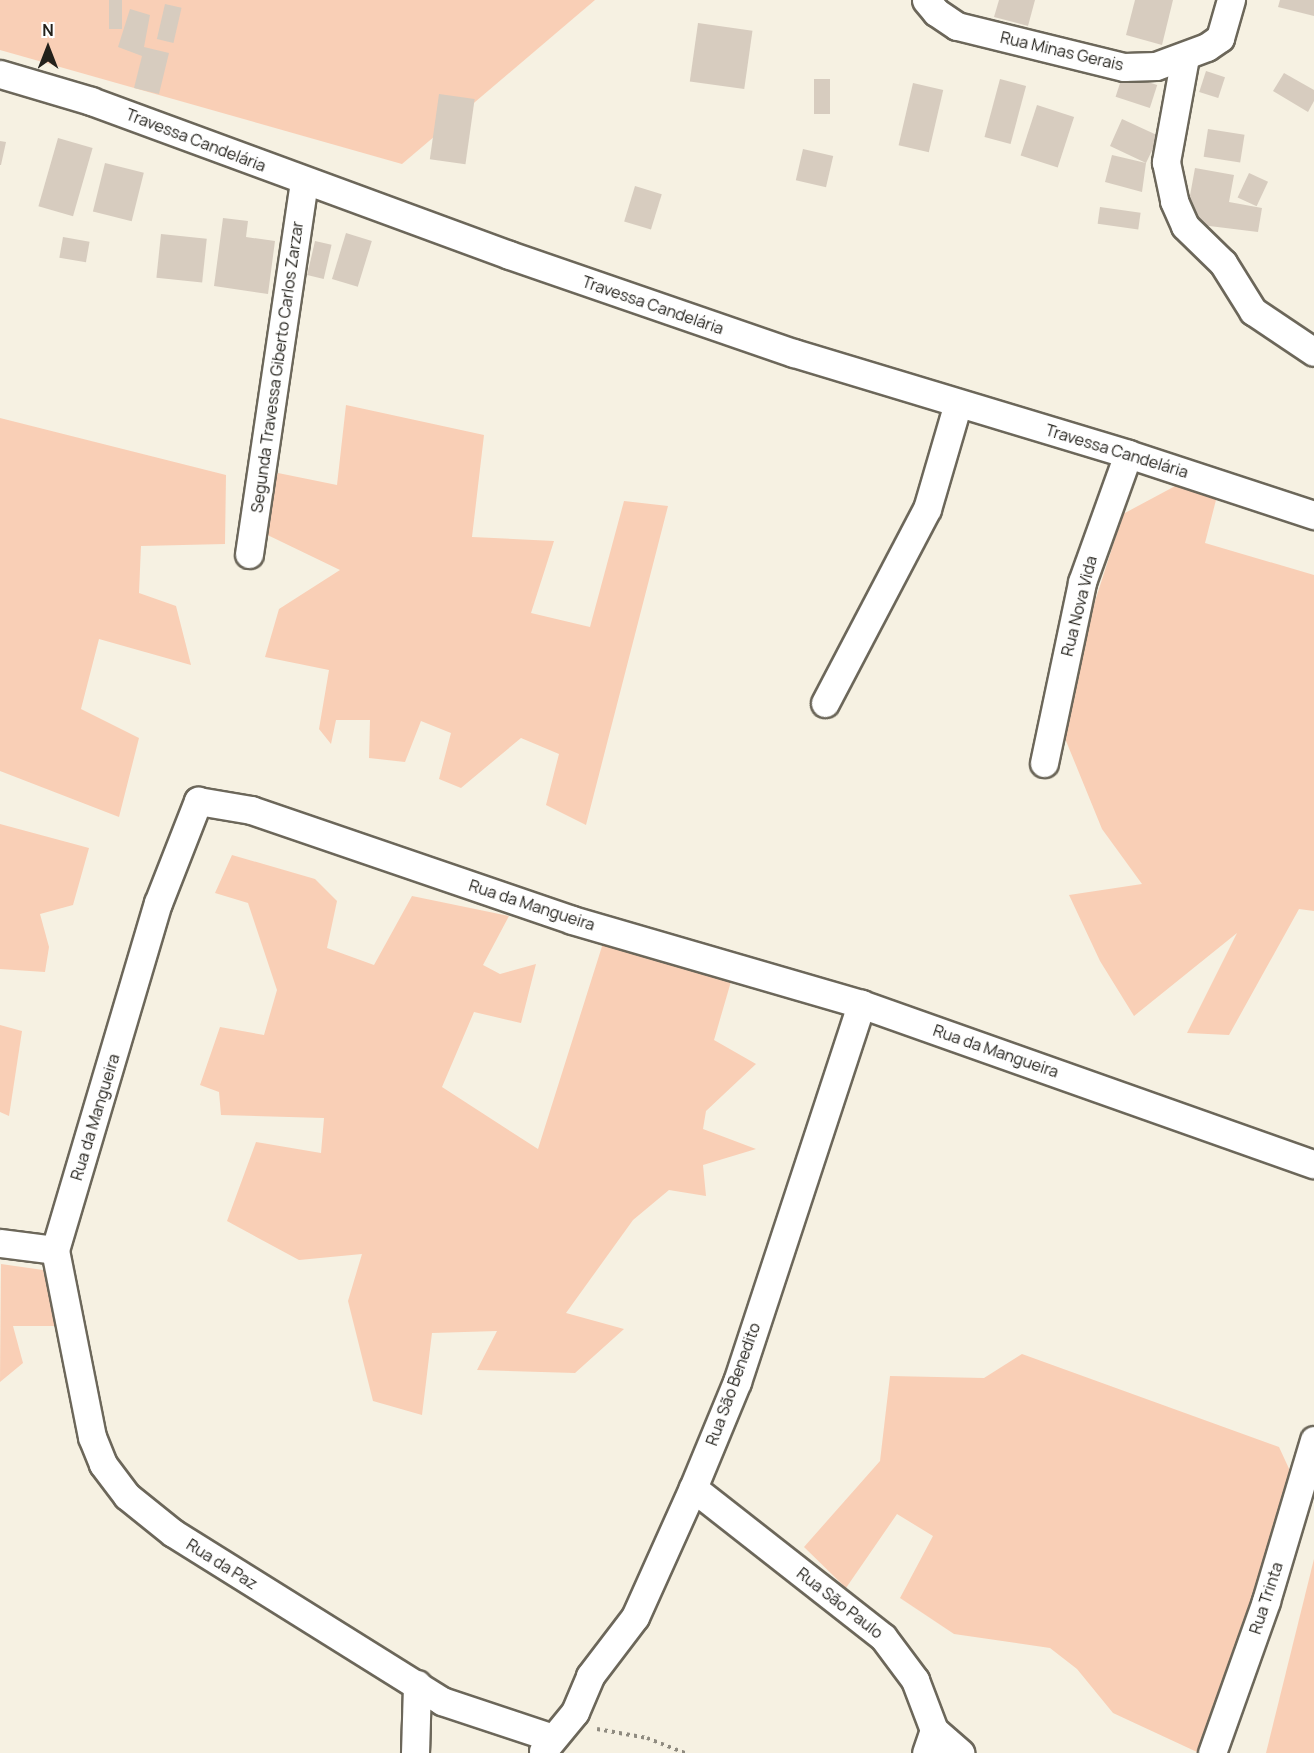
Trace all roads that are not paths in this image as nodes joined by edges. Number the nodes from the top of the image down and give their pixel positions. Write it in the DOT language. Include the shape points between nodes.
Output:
graph roads {
  1 [pos="926,0"];
  2 [pos="1229,11"];
  3 [pos="1185,57"];
  4 [pos="0,74"];
  5 [pos="304,181"];
  6 [pos="1314,352"];
  7 [pos="958,403"];
  8 [pos="1128,454"];
  9 [pos="1314,515"];
  10 [pos="249,554"];
  11 [pos="825,703"];
  12 [pos="1044,763"];
  13 [pos="861,1004"];
  14 [pos="1314,1164"];
  15 [pos="0,1243"];
  16 [pos="55,1250"];
  17 [pos="1314,1440"];
  18 [pos="693,1488"];
  19 [pos="417,1684"];
  20 [pos="930,1741"];
  21 [pos="553,1748"];
  22 [pos="415,1753"];
  23 [pos="960,1753"];
  24 [pos="1212,1753"];
  1 -- 3 [label="street, Rua Minas Gerais" via="957,26 1085,60 1156,66"];
  2 -- 3 [label="street, Rua Minas Gerais" via="1220,38"];
  3 -- 6 [label="street" via="1166,162 1174,201 1185,226 1223,263 1253,311"];
  4 -- 5 [label="street, Travessa Candelária" via="91,101"];
  5 -- 7 [label="street, Travessa Candelária" via="794,353"];
  5 -- 10 [label="street, Segunda Travessa Giberto Carlos Zarzar"];
  7 -- 8 [label="street, Travessa Candelária"];
  7 -- 11 [label="street" via="927,509"];
  8 -- 9 [label="street, Travessa Candelária"];
  8 -- 12 [label="street, Rua Nova Vida" via="1082,582"];
  13 -- 14 [label="street, Rua da Mangueira"];
  13 -- 16 [label="street, Rua da Mangueira" via="572,920 251,810 198,801 158,903"];
  13 -- 18 [label="street, Rua São Benedito" via="737,1382"];
  15 -- 16 [label="street"];
  16 -- 19 [label="street, Rua da Paz" via="92,1437 103,1464 127,1496 172,1533"];
  17 -- 24 [label="street, Rua Trinta" via="1266,1601"];
  18 -- 20 [label="street, Rua São Paulo" via="883,1636 915,1680"];
  18 -- 21 [label="street, Rua São Benedito" via="635,1617 590,1676 575,1712"];
  19 -- 21 [label="street, Rua da Paz" via="442,1701"];
  19 -- 22 [label="street"];
  20 -- 23 [label="street"];
}
